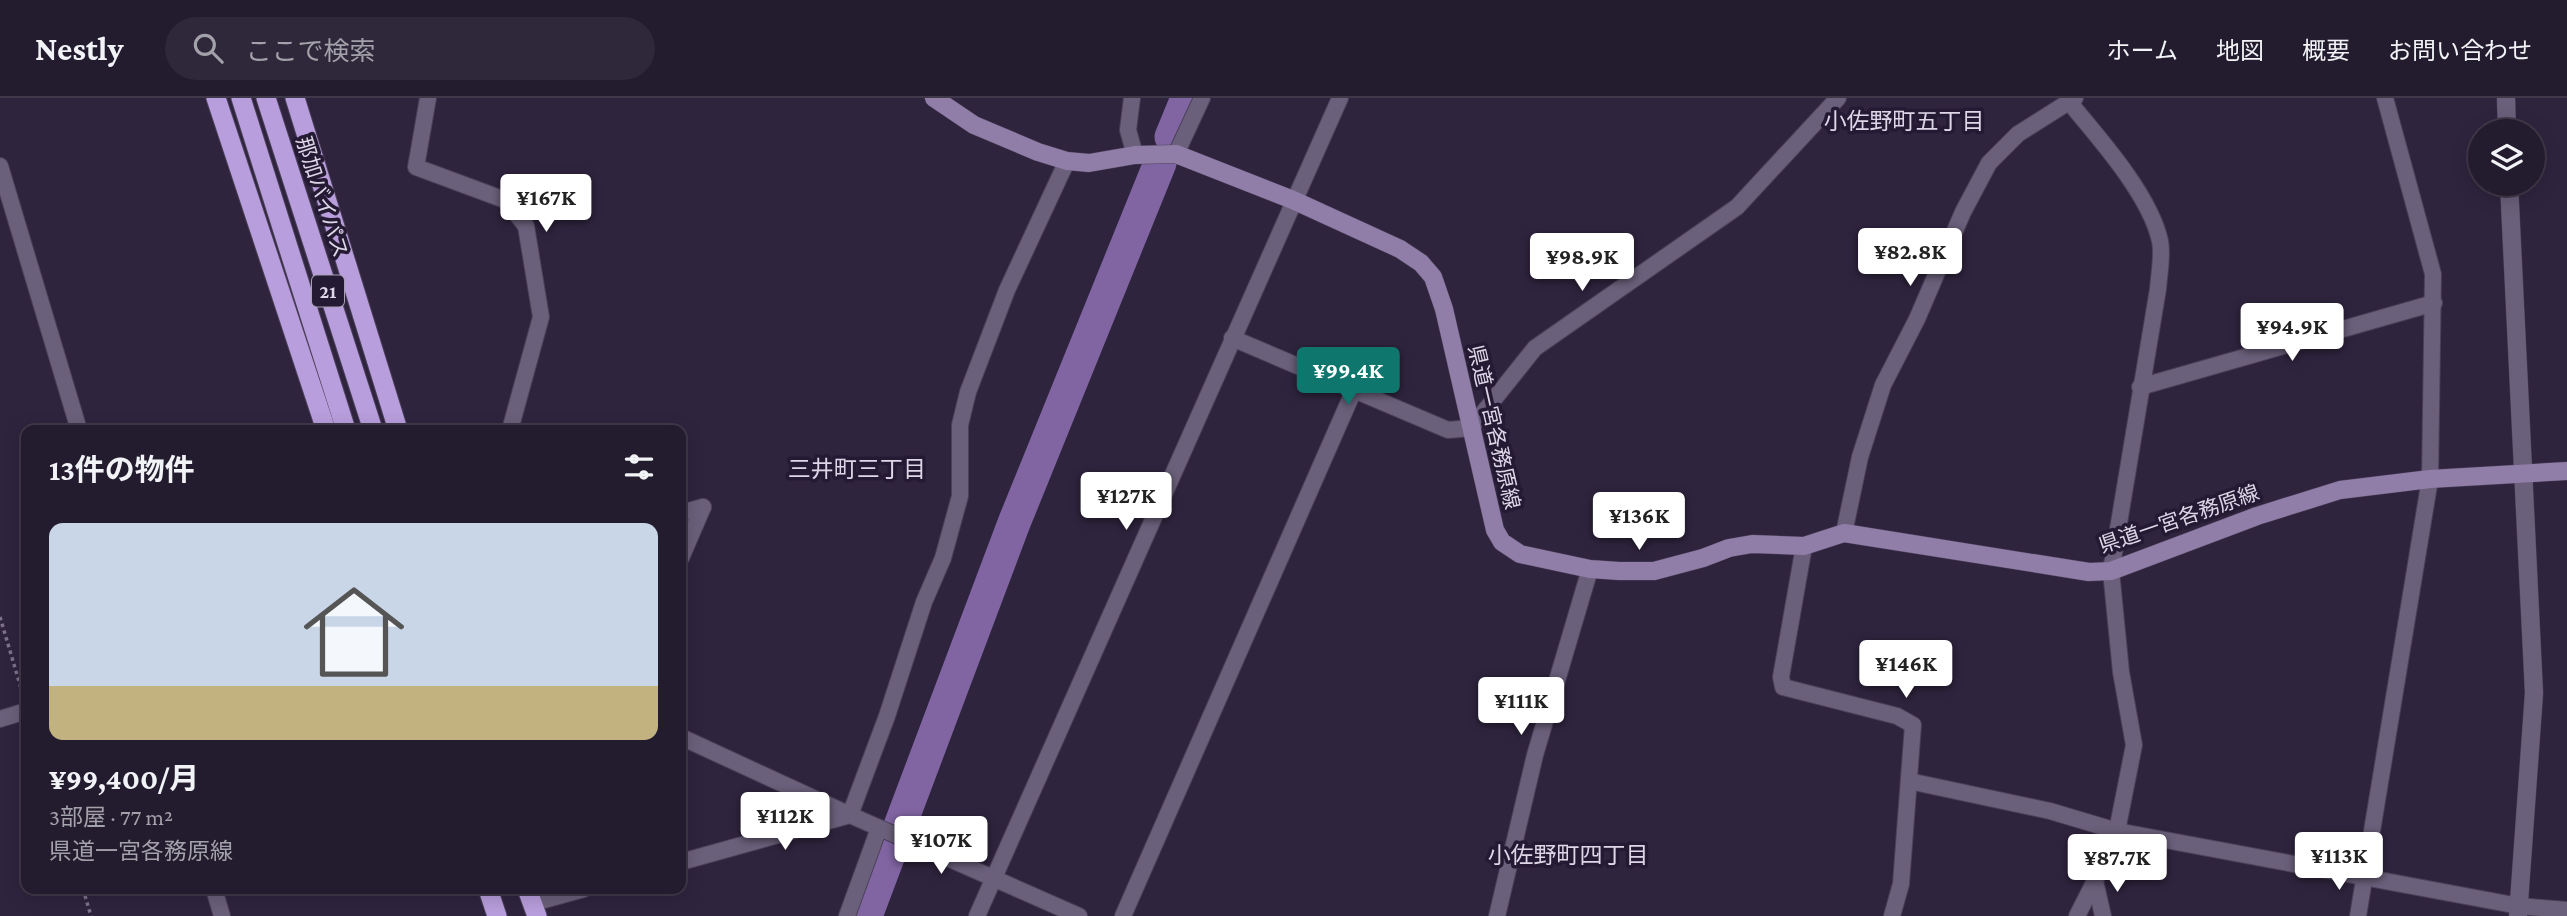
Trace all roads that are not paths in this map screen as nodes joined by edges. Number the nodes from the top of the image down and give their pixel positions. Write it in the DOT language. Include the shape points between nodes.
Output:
graph roads {
  1 [pos="216,98"];
  2 [pos="241,98"];
  3 [pos="266,98"];
  4 [pos="295,98"];
  5 [pos="428,98"];
  6 [pos="934,98"];
  7 [pos="1132,98"];
  8 [pos="1202,98"];
  9 [pos="1340,98"];
  10 [pos="1838,98"];
  11 [pos="2385,98"];
  12 [pos="2506,98"];
  13 [pos="2072,100"];
  14 [pos="2507,119"];
  15 [pos="1177,154"];
  16 [pos="1135,155"];
  17 [pos="1067,161"];
  18 [pos="0,166"];
  19 [pos="2510,196"];
  20 [pos="1293,200"];
  21 [pos="2434,303"];
  22 [pos="1232,338"];
  23 [pos="2140,387"];
  24 [pos="1354,390"];
  25 [pos="78,425"];
  26 [pos="324,425"];
  27 [pos="344,425"];
  28 [pos="371,425"];
  29 [pos="396,425"];
  30 [pos="511,425"];
  31 [pos="1471,428"];
  32 [pos="2567,471"];
  33 [pos="2522,475"];
  34 [pos="2430,479"];
  35 [pos="686,512"];
  36 [pos="1844,533"];
  37 [pos="686,546"];
  38 [pos="1804,546"];
  39 [pos="1590,569"];
  40 [pos="2111,571"];
  41 [pos="21,713"];
  42 [pos="0,719"];
  43 [pos="686,739"];
  44 [pos="1909,781"];
  45 [pos="850,815"];
  46 [pos="2117,831"];
  47 [pos="891,834"];
  48 [pos="686,861"];
  49 [pos="2364,877"];
  50 [pos="993,878"];
  51 [pos="2095,881"];
  52 [pos="215,894"];
  53 [pos="490,894"];
  54 [pos="565,894"];
  55 [pos="532,903"];
  56 [pos="2567,910"];
  57 [pos="2518,911"];
  58 [pos="222,916"];
  59 [pos="497,916"];
  60 [pos="847,916"];
  61 [pos="977,916"];
  62 [pos="1079,916"];
  63 [pos="1123,916"];
  64 [pos="1497,916"];
  65 [pos="1892,916"];
  66 [pos="2077,916"];
  67 [pos="2103,916"];
  68 [pos="2358,916"];
  1 -- 26 [label="highway"];
  2 -- 27 [label="highway, 21"];
  3 -- 28 [label="highway, 那加バイパス / 21"];
  4 -- 29 [label="highway"];
  5 -- 30 [label="street" via="416,167 505,200 526,226 541,317"];
  6 -- 17 [label="main road, 県道一宮各務原線" via="974,125"];
  7 -- 16 [label="street" via="1128,130"];
  8 -- 15 [label="street"];
  9 -- 20 [label="street"];
  10 -- 31 [label="street" via="1737,207 1535,348"];
  11 -- 21 [label="street" via="2433,274"];
  12 -- 14 [label="street"];
  13 -- 23 [label="street" via="2147,206 2161,242 2158,289"];
  13 -- 36 [label="street" via="2018,134 1989,163 1963,212 1883,385 1860,457"];
  15 -- 16 [label="main road, 県道一宮各務原線"];
  15 -- 20 [label="main road, 県道一宮各務原線"];
  16 -- 17 [label="main road, 県道一宮各務原線" via="1089,163"];
  17 -- 45 [label="street" via="1007,290 968,392 960,425 960,496 943,558"];
  18 -- 25 [label="street"];
  19 -- 33 [label="street"];
  20 -- 22 [label="street"];
  20 -- 31 [label="main road, 県道一宮各務原線" via="1401,249 1433,278"];
  21 -- 23 [label="street"];
  21 -- 34 [label="street"];
  22 -- 24 [label="street"];
  22 -- 50 [label="street"];
  23 -- 40 [label="street"];
  24 -- 31 [label="street" via="1448,430"];
  24 -- 63 [label="street"];
  31 -- 39 [label="main road, 県道一宮各務原線" via="1494,530 1502,542 1520,554"];
  32 -- 33 [label="main road, 県道一宮各務原線"];
  33 -- 34 [label="main road, 県道一宮各務原線"];
  33 -- 57 [label="street" via="2534,693"];
  34 -- 40 [label="main road, 県道一宮各務原線" via="2340,490"];
  34 -- 49 [label="street"];
  35 -- 37 [label="street" via="703,507"];
  36 -- 38 [label="main road, 県道一宮各務原線"];
  36 -- 40 [label="main road, 県道一宮各務原線" via="2089,572"];
  38 -- 39 [label="main road, 県道一宮各務原線" via="1752,544 1654,571"];
  38 -- 44 [label="street" via="1783,687 1896,716 1913,725"];
  39 -- 64 [label="street" via="1535,754"];
  40 -- 46 [label="street" via="2134,745"];
  41 -- 42 [label="street"];
  43 -- 45 [label="street"];
  44 -- 46 [label="street" via="2050,811"];
  44 -- 65 [label="street" via="1901,884"];
  45 -- 47 [label="street"];
  45 -- 48 [label="street"];
  46 -- 49 [label="street"];
  46 -- 51 [label="street"];
  47 -- 50 [label="street"];
  47 -- 60 [label="street"];
  49 -- 57 [label="street"];
  49 -- 68 [label="street"];
  50 -- 61 [label="street"];
  50 -- 62 [label="street"];
  51 -- 66 [label="street"];
  51 -- 67 [label="street"];
  52 -- 58 [label="street"];
  53 -- 59 [label="highway"];
  54 -- 55 [label="street"];
  56 -- 57 [label="street"];
}
